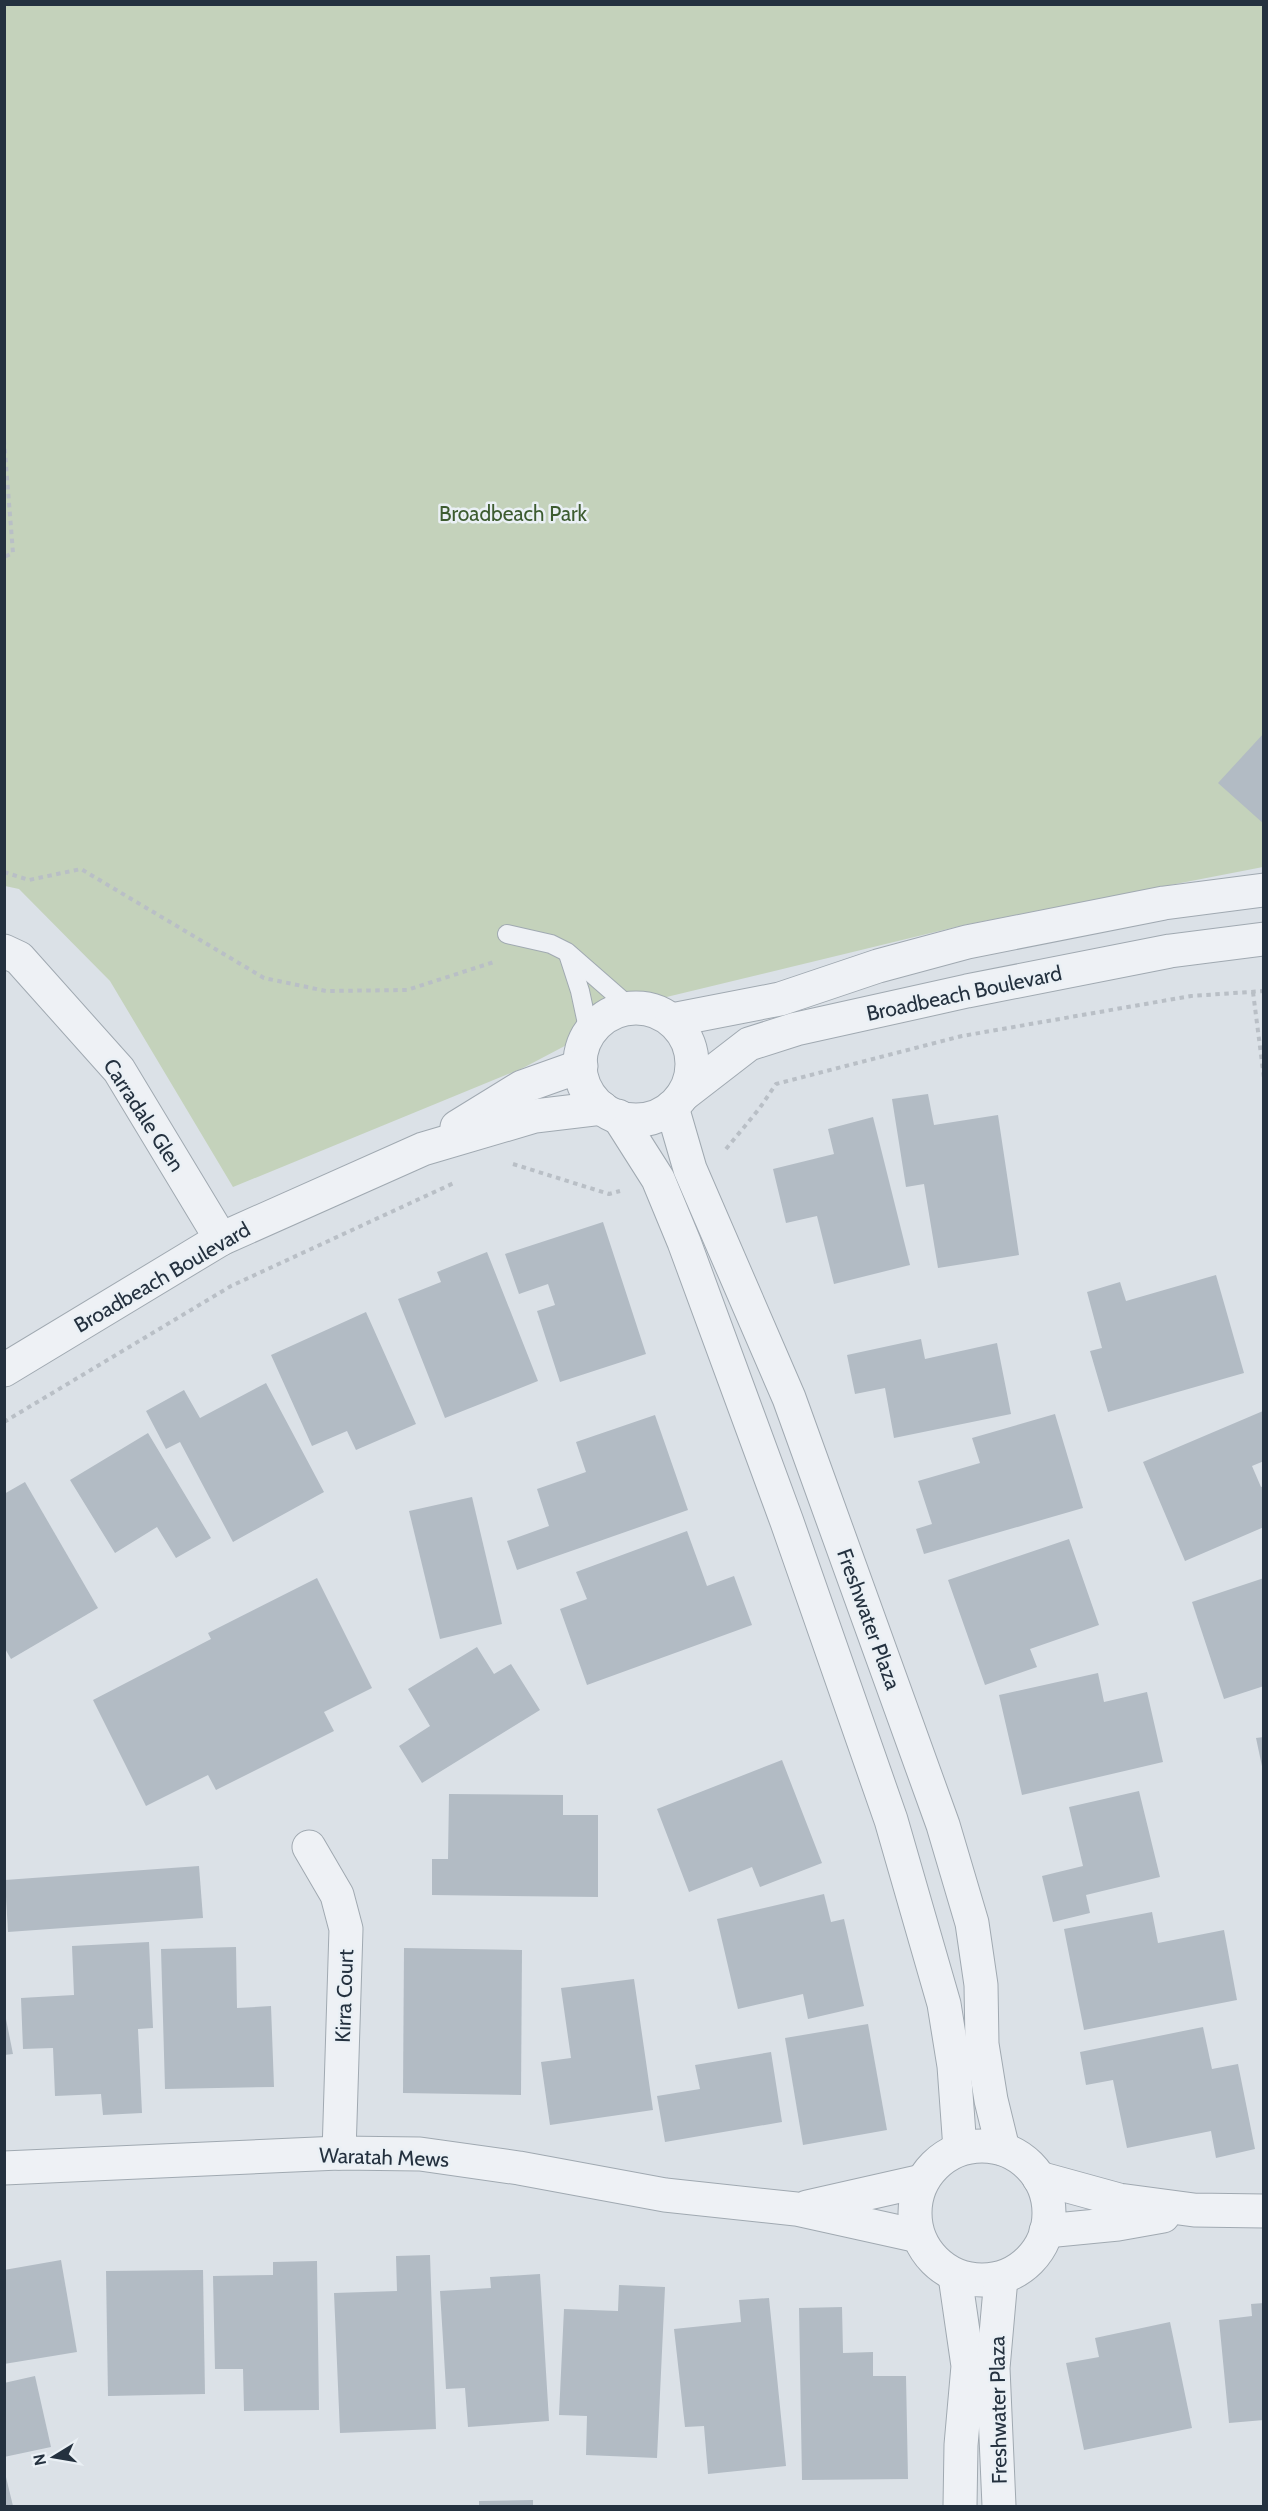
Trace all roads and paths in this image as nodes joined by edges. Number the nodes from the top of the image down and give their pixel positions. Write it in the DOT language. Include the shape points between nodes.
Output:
graph roads {
  1 [pos="4,440"];
  2 [pos="4,556"];
  3 [pos="4,872"];
  4 [pos="1263,890"];
  5 [pos="507,934"];
  6 [pos="1263,939"];
  7 [pos="4,951"];
  8 [pos="567,952"];
  9 [pos="496,962"];
  10 [pos="1253,992"];
  11 [pos="632,1008"];
  12 [pos="672,1020"];
  13 [pos="589,1034"];
  14 [pos="581,1066"];
  15 [pos="1263,1078"];
  16 [pos="677,1101"];
  17 [pos="610,1112"];
  18 [pos="423,1149"];
  19 [pos="221,1239"];
  20 [pos="4,1370"];
  21 [pos="309,1847"];
  22 [pos="1003,2149"];
  23 [pos="960,2150"];
  24 [pos="339,2153"];
  25 [pos="4,2168"];
  26 [pos="1039,2178"];
  27 [pos="922,2181"];
  28 [pos="796,2209"];
  29 [pos="1194,2210"];
  30 [pos="1263,2211"];
  31 [pos="1047,2231"];
  32 [pos="918,2236"];
  33 [pos="955,2276"];
  34 [pos="1001,2278"];
  35 [pos="960,2506"];
  36 [pos="999,2506"];
  1 -- 2 [label="path" via="13,553"];
  3 -- 9 [label="path" via="29,880 81,869 264,978 326,991 407,990"];
  4 -- 12 [label="street, Broadbeach Boulevard" via="1164,903 967,942 780,999"];
  5 -- 8 [label="lane" via="551,944"];
  6 -- 16 [label="street, Broadbeach Boulevard" via="1148,955 796,1029 749,1044"];
  7 -- 19 [label="street, Carradale Glen" via="19,958 119,1070"];
  8 -- 11 [label="lane"];
  8 -- 13 [label="lane"];
  10 -- 15 [label="path"];
  11 -- 12 [label="street" via="656,1011"];
  11 -- 13 [label="street" via="605,1018"];
  12 -- 16 [label="street" via="691,1051 692,1069"];
  13 -- 14 [label="street" via="582,1049"];
  14 -- 17 [label="street" via="587,1089"];
  14 -- 18 [label="street, Broadbeach Boulevard" via="522,1087"];
  16 -- 17 [label="street" via="650,1118 634,1119"];
  16 -- 22 [label="street, Freshwater Plaza" via="690,1169 789,1398 943,1825 972,1923 981,1985 982,2044"];
  17 -- 18 [label="street, Broadbeach Boulevard" via="535,1116"];
  17 -- 23 [label="street" via="658,1179 684,1242 891,1820 944,2004 954,2066"];
  18 -- 19 [label="street, Broadbeach Boulevard"];
  19 -- 20 [label="street, Broadbeach Boulevard"];
  21 -- 24 [label="street, Kirra Court" via="337,1895 346,1929"];
  22 -- 23 [label="street" via="981,2145"];
  22 -- 26 [label="street" via="1023,2160"];
  23 -- 27 [label="street" via="938,2162"];
  24 -- 25 [label="street, Waratah Mews"];
  24 -- 28 [label="street, Waratah Mews" via="420,2154 664,2195"];
  26 -- 29 [label="street" via="1119,2200"];
  26 -- 31 [label="street" via="1048,2204"];
  27 -- 28 [label="street, Waratah Mews"];
  27 -- 32 [label="street" via="914,2208"];
  28 -- 32 [label="street, Waratah Mews"];
  29 -- 30 [label="street"];
  29 -- 31 [label="street" via="1118,2224"];
  31 -- 34 [label="street" via="1026,2264"];
  32 -- 33 [label="street" via="933,2260"];
  33 -- 34 [label="street" via="978,2281"];
  33 -- 35 [label="street, Freshwater Plaza" via="968,2366"];
  34 -- 36 [label="street, Freshwater Plaza" via="993,2367"];
}
